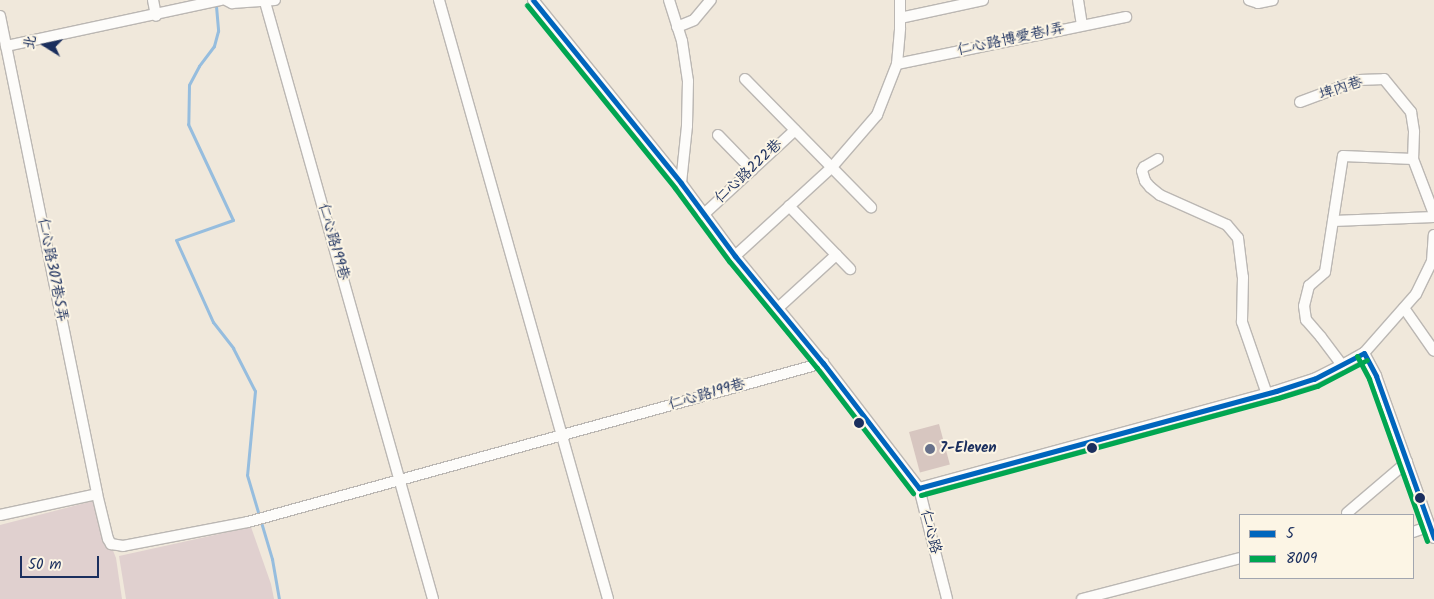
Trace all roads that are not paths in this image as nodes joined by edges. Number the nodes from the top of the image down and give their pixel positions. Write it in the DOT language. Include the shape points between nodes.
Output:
graph roads {
  1 [pos="152,0"];
  2 [pos="221,0"];
  3 [pos="226,0"];
  4 [pos="439,0"];
  5 [pos="532,0"];
  6 [pos="669,0"];
  7 [pos="711,0"];
  8 [pos="900,0"];
  9 [pos="983,0"];
  10 [pos="1078,0"];
  11 [pos="1273,0"];
  12 [pos="270,1"];
  13 [pos="1249,1"];
  14 [pos="0,16"];
  15 [pos="156,16"];
  16 [pos="1126,17"];
  17 [pos="900,18"];
  18 [pos="1082,25"];
  19 [pos="676,27"];
  20 [pos="6,46"];
  21 [pos="897,64"];
  22 [pos="745,79"];
  23 [pos="1300,102"];
  24 [pos="795,130"];
  25 [pos="718,135"];
  26 [pos="1413,158"];
  27 [pos="1158,159"];
  28 [pos="832,167"];
  29 [pos="752,170"];
  30 [pos="681,183"];
  31 [pos="789,206"];
  32 [pos="871,207"];
  33 [pos="703,214"];
  34 [pos="1434,215"];
  35 [pos="1333,221"];
  36 [pos="1434,235"];
  37 [pos="836,255"];
  38 [pos="735,256"];
  39 [pos="850,269"];
  40 [pos="778,308"];
  41 [pos="1404,308"];
  42 [pos="1434,351"];
  43 [pos="1364,353"];
  44 [pos="823,363"];
  45 [pos="1342,365"];
  46 [pos="1267,394"];
  47 [pos="562,436"];
  48 [pos="1407,462"];
  49 [pos="401,481"];
  50 [pos="920,488"];
  51 [pos="97,494"];
  52 [pos="1347,513"];
  53 [pos="0,515"];
  54 [pos="1414,532"];
  55 [pos="1433,534"];
  56 [pos="1239,558"];
  57 [pos="434,599"];
  58 [pos="608,599"];
  59 [pos="947,599"];
  60 [pos="1082,599"];
  1 -- 15 [label="street"];
  2 -- 15 [label="street"];
  3 -- 12 [label="street" via="232,3"];
  4 -- 47 [label="street"];
  5 -- 30 [label="street, 仁心路"];
  6 -- 19 [label="street"];
  7 -- 19 [label="street" via="694,20"];
  8 -- 17 [label="street"];
  9 -- 17 [label="street"];
  10 -- 18 [label="street"];
  11 -- 13 [label="street"];
  12 -- 49 [label="street, 仁心路199巷"];
  14 -- 20 [label="street"];
  15 -- 20 [label="street"];
  16 -- 18 [label="street, 仁心路博愛巷1弄"];
  17 -- 21 [label="street"];
  18 -- 21 [label="street, 仁心路博愛巷1弄"];
  19 -- 30 [label="street" via="682,41 688,81"];
  20 -- 51 [label="street, 仁心路307巷5弄"];
  21 -- 28 [label="street" via="877,115"];
  22 -- 24 [label="street, 仁心路222巷"];
  23 -- 26 [label="street, 埤內巷" via="1359,80 1384,79 1411,112"];
  24 -- 28 [label="street, 仁心路222巷"];
  24 -- 29 [label="street, 仁心路222巷"];
  25 -- 29 [label="street"];
  26 -- 34 [label="street, 埤內巷"];
  26 -- 35 [label="street" via="1343,156"];
  27 -- 46 [label="street" via="1142,171 1150,187 1227,225 1238,238 1243,277 1242,322"];
  28 -- 31 [label="street"];
  28 -- 32 [label="street, 仁心路222巷"];
  29 -- 33 [label="street, 仁心路222巷"];
  30 -- 33 [label="street, 仁心路"];
  31 -- 37 [label="street"];
  31 -- 38 [label="street"];
  33 -- 38 [label="street, 仁心路"];
  34 -- 35 [label="street, 埤內巷"];
  35 -- 45 [label="street" via="1325,272 1309,286 1304,306 1306,320"];
  36 -- 41 [label="street" via="1432,261 1416,294"];
  37 -- 39 [label="street"];
  37 -- 40 [label="street"];
  38 -- 40 [label="street, 仁心路"];
  40 -- 44 [label="street, 仁心路"];
  41 -- 42 [label="street"];
  41 -- 43 [label="street"];
  43 -- 45 [label="street"];
  43 -- 48 [label="street" via="1376,376"];
  44 -- 47 [label="street, 仁心路199巷"];
  44 -- 50 [label="street, 仁心路"];
  45 -- 46 [label="street" via="1314,379"];
  46 -- 50 [label="street"];
  47 -- 49 [label="street, 仁心路199巷"];
  47 -- 58 [label="street"];
  48 -- 52 [label="street"];
  48 -- 55 [label="street"];
  49 -- 51 [label="street, 仁心路199巷" via="252,520 124,546 116,546 108,539"];
  49 -- 57 [label="street, 仁心路199巷"];
  50 -- 59 [label="street, 仁心路"];
  51 -- 53 [label="street"];
  54 -- 55 [label="street"];
  56 -- 60 [label="street"];
}
